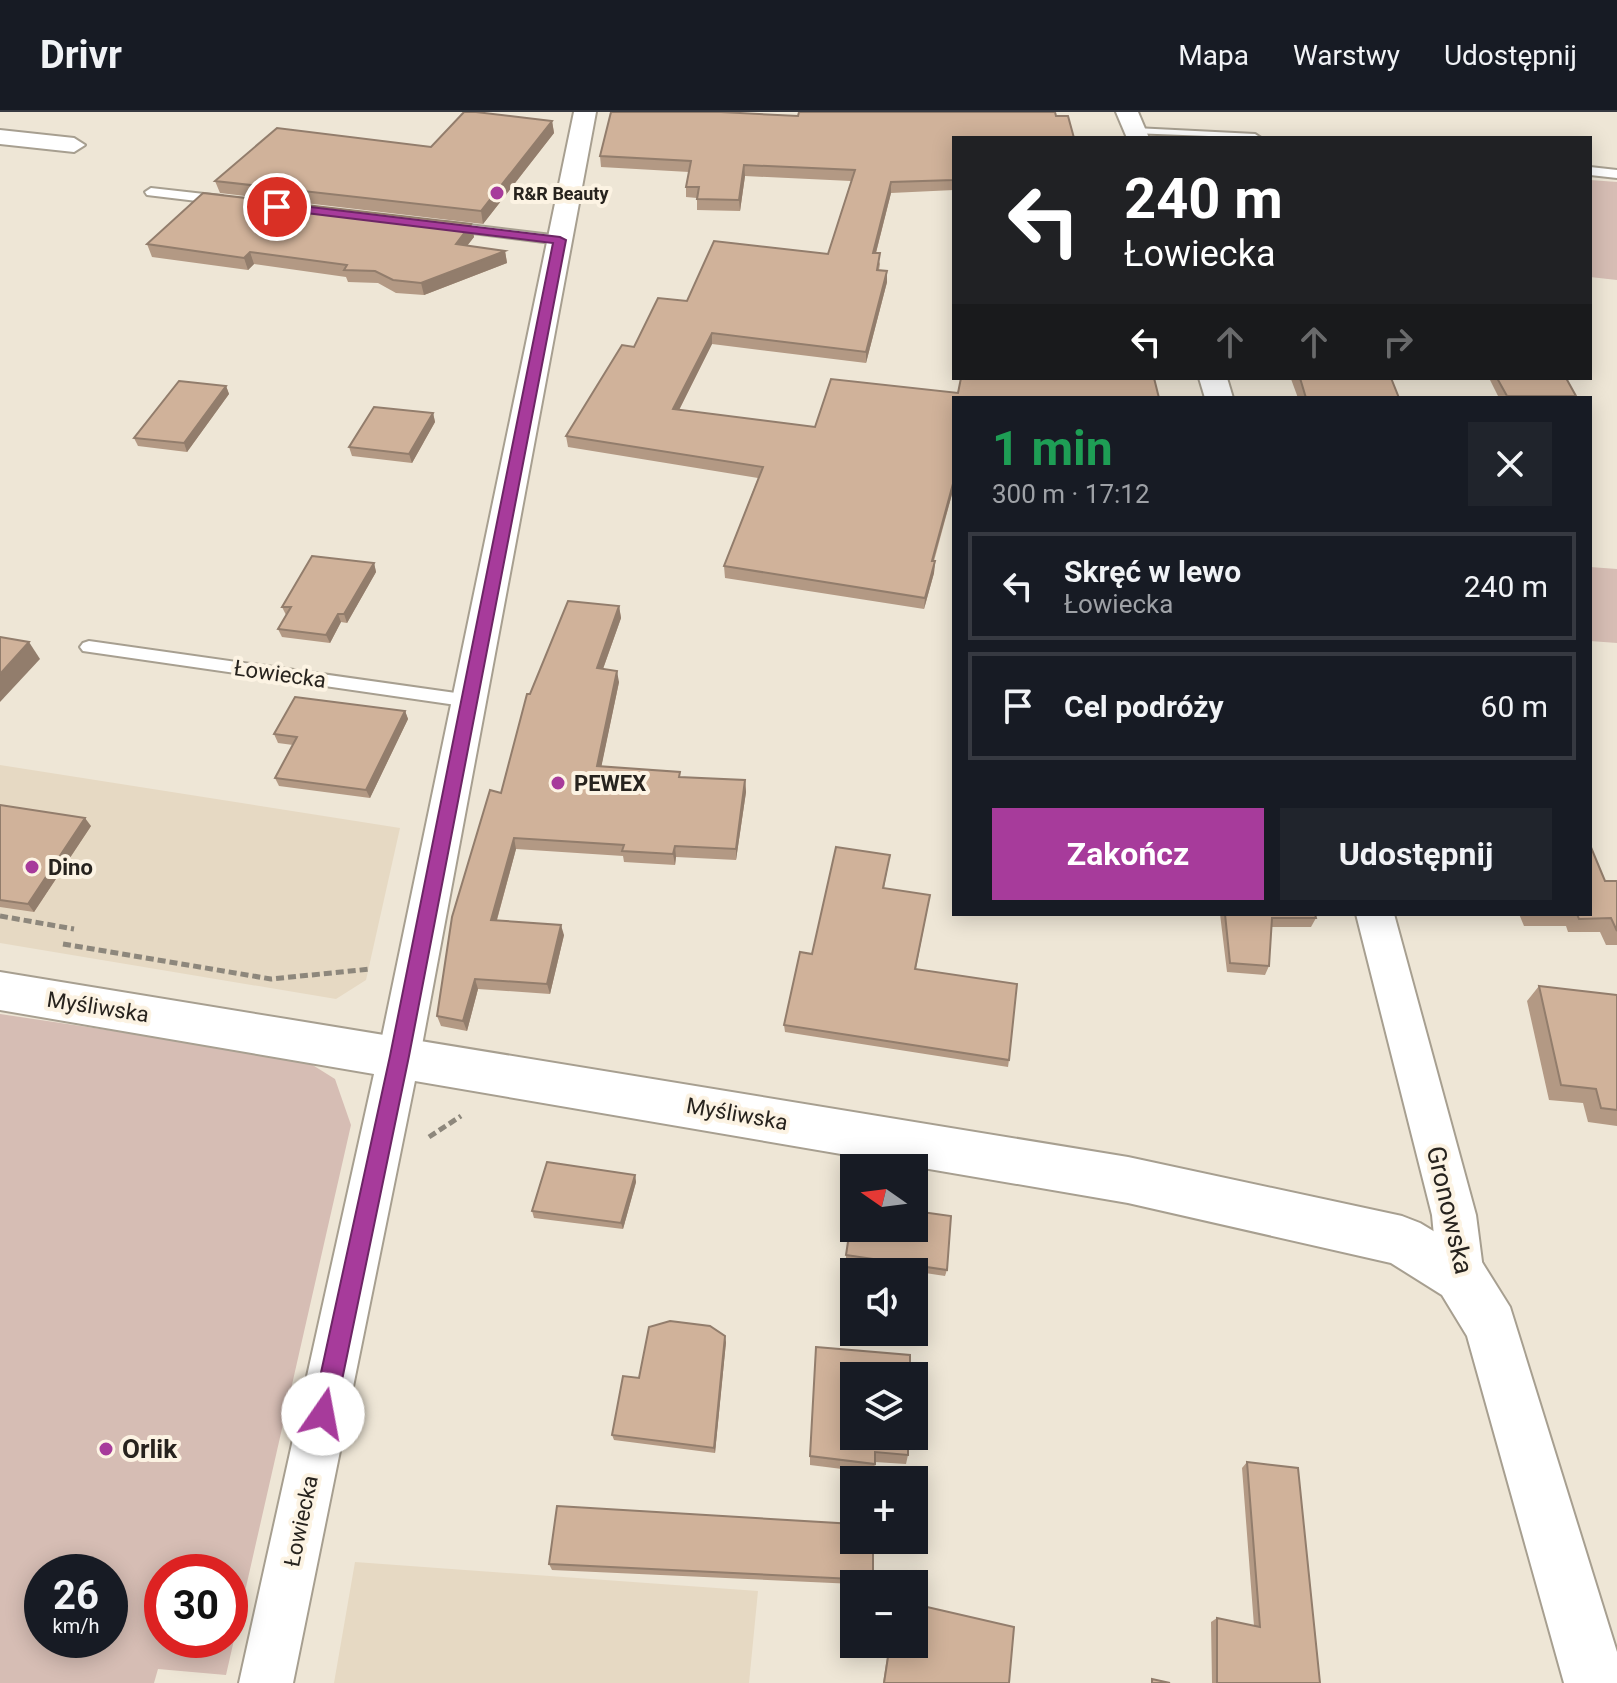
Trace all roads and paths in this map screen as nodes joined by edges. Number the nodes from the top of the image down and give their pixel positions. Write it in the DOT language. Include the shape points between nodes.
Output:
graph roads {
  1 [pos="585,112"];
  2 [pos="1134,127"];
  3 [pos="1233,136"];
  4 [pos="0,137"];
  5 [pos="74,145"];
  6 [pos="1592,171"];
  7 [pos="1617,174"];
  8 [pos="151,192"];
  9 [pos="230,201"];
  10 [pos="434,225"];
  11 [pos="560,240"];
  12 [pos="89,647"];
  13 [pos="470,701"];
  14 [pos="0,916"];
  15 [pos="1376,916"];
  16 [pos="74,929"];
  17 [pos="63,944"];
  18 [pos="414,970"];
  19 [pos="0,991"];
  20 [pos="399,1056"];
  21 [pos="1461,1277"];
  22 [pos="266,1683"];
  23 [pos="1595,1683"];
  1 -- 11 [label="street, Łowiecka"];
  2 -- 3 [label="lane"];
  4 -- 5 [label="street"];
  6 -- 7 [label="lane"];
  8 -- 9 [label="lane"];
  10 -- 11 [label="lane"];
  11 -- 13 [label="street, Łowiecka"];
  12 -- 13 [label="lane, Łowiecka"];
  13 -- 18 [label="street, Łowiecka"];
  14 -- 16 [label="path"];
  15 -- 21 [label="street, Gronowska" via="1454,1215"];
  17 -- 18 [label="path" via="271,979"];
  18 -- 20 [label="street, Łowiecka"];
  19 -- 20 [label="street, Myśliwska"];
  20 -- 21 [label="street, Myśliwska" via="1128,1180 1402,1241"];
  20 -- 22 [label="street, Łowiecka"];
  21 -- 23 [label="street, Gronowska" via="1491,1326"];
}
